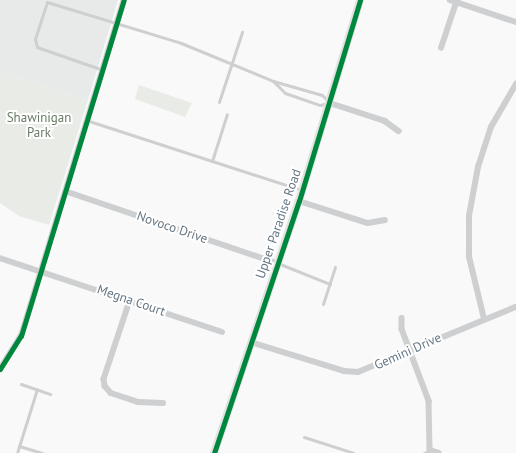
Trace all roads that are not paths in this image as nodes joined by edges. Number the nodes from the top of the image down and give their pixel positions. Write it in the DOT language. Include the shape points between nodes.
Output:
graph roads {
  1 [pos="124,0"];
  2 [pos="360,0"];
  3 [pos="450,0"];
  4 [pos="457,1"];
  5 [pos="516,22"];
  6 [pos="117,23"];
  7 [pos="242,32"];
  8 [pos="441,48"];
  9 [pos="232,64"];
  10 [pos="104,71"];
  11 [pos="273,81"];
  12 [pos="516,84"];
  13 [pos="219,102"];
  14 [pos="330,103"];
  15 [pos="227,114"];
  16 [pos="89,121"];
  17 [pos="399,131"];
  18 [pos="212,160"];
  19 [pos="302,191"];
  20 [pos="68,192"];
  21 [pos="299,201"];
  22 [pos="385,220"];
  23 [pos="0,258"];
  24 [pos="277,263"];
  25 [pos="335,267"];
  26 [pos="41,271"];
  27 [pos="330,284"];
  28 [pos="130,301"];
  29 [pos="323,304"];
  30 [pos="516,307"];
  31 [pos="402,318"];
  32 [pos="484,319"];
  33 [pos="222,332"];
  34 [pos="251,342"];
  35 [pos="410,351"];
  36 [pos="0,369"];
  37 [pos="21,384"];
  38 [pos="37,389"];
  39 [pos="50,394"];
  40 [pos="163,403"];
  41 [pos="304,437"];
  42 [pos="19,446"];
  43 [pos="341,451"];
  44 [pos="427,451"];
  45 [pos="17,453"];
  46 [pos="42,453"];
  47 [pos="214,453"];
  48 [pos="354,453"];
  49 [pos="439,453"];
  1 -- 6 [label="street"];
  2 -- 14 [label="main road, Upper Paradise Road"];
  3 -- 4 [label="street"];
  4 -- 5 [label="street"];
  4 -- 8 [label="street"];
  6 -- 9 [label="lane"];
  6 -- 10 [label="street"];
  6 -- 10 [label="lane" via="51,1 44,7 35,38 37,47"];
  7 -- 9 [label="lane"];
  9 -- 11 [label="lane"];
  9 -- 13 [label="lane"];
  10 -- 16 [label="street"];
  11 -- 14 [label="lane" via="322,95"];
  11 -- 14 [label="lane" via="297,97 320,105"];
  12 -- 32 [label="street" via="491,126 478,167 469,216 469,257"];
  14 -- 17 [label="street" via="385,121"];
  14 -- 19 [label="main road, Upper Paradise Road"];
  15 -- 18 [label="lane"];
  16 -- 18 [label="lane"];
  16 -- 20 [label="street"];
  18 -- 19 [label="lane"];
  19 -- 21 [label="main road, Upper Paradise Road"];
  20 -- 24 [label="street, Novoco Drive"];
  20 -- 26 [label="street"];
  21 -- 22 [label="street" via="368,223"];
  21 -- 24 [label="main road, Upper Paradise Road"];
  23 -- 26 [label="street, Megna Court"];
  24 -- 27 [label="lane"];
  24 -- 34 [label="main road, Upper Paradise Road"];
  25 -- 27 [label="lane"];
  26 -- 28 [label="street, Megna Court"];
  26 -- 36 [label="street" via="20,336"];
  27 -- 29 [label="lane"];
  28 -- 33 [label="street, Megna Court"];
  28 -- 40 [label="street" via="104,379 105,386 111,393 138,402"];
  30 -- 32 [label="street, Gemini Drive"];
  31 -- 35 [label="street"];
  32 -- 35 [label="street, Gemini Drive"];
  34 -- 35 [label="street, Gemini Drive" via="344,371 375,368"];
  34 -- 47 [label="main road, Upper Paradise Road"];
  35 -- 44 [label="street" via="428,401"];
  37 -- 38 [label="lane"];
  38 -- 39 [label="lane"];
  38 -- 42 [label="lane"];
  41 -- 43 [label="lane"];
  42 -- 45 [label="lane"];
  42 -- 46 [label="lane"];
  43 -- 48 [label="lane"];
  44 -- 49 [label="street"];
}
